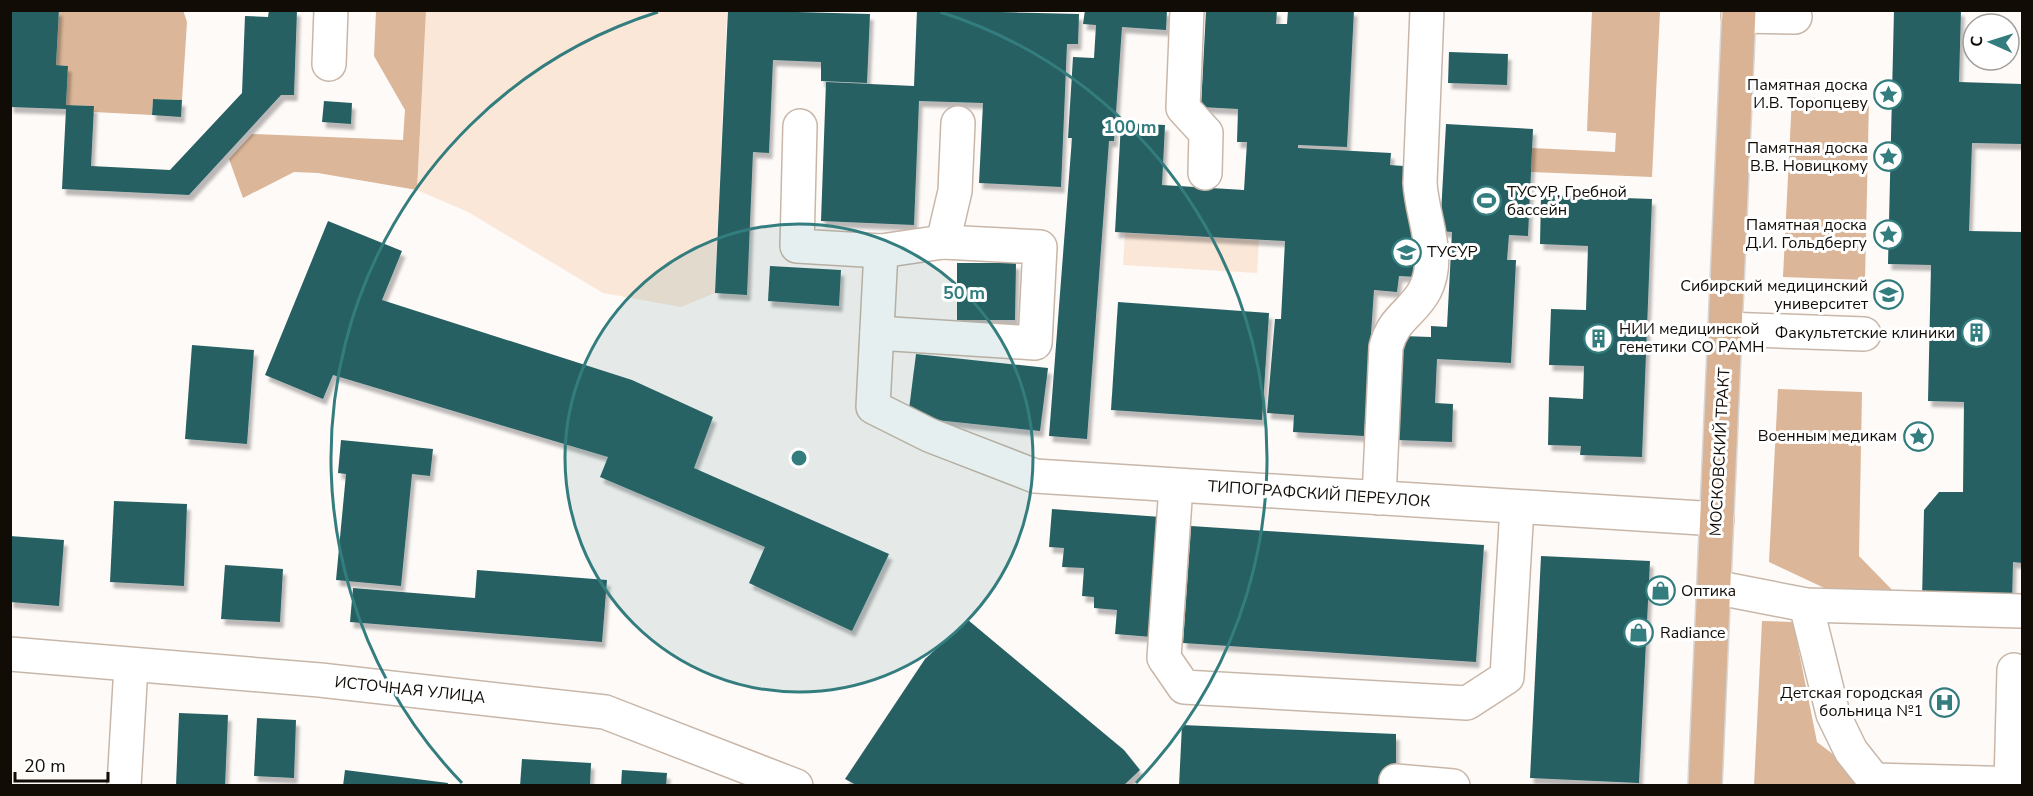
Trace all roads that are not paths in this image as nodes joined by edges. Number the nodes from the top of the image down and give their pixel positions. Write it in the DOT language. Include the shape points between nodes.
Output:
graph roads {
  1 [pos="331,10"];
  2 [pos="1187,10"];
  3 [pos="1427,10"];
  4 [pos="1739,13"];
  5 [pos="1795,17"];
  6 [pos="329,64"];
  7 [pos="958,123"];
  8 [pos="800,126"];
  9 [pos="1205,173"];
  10 [pos="943,242"];
  11 [pos="881,251"];
  12 [pos="1726,329"];
  13 [pos="877,333"];
  14 [pos="1864,334"];
  15 [pos="1176,486"];
  16 [pos="1379,498"];
  17 [pos="1517,507"];
  18 [pos="1717,519"];
  19 [pos="1714,587"];
  20 [pos="1806,605"];
  21 [pos="2022,611"];
  22 [pos="10,654"];
  23 [pos="131,666"];
  24 [pos="2014,670"];
  25 [pos="1396,781"];
  26 [pos="2017,784"];
  27 [pos="124,786"];
  28 [pos="796,786"];
  29 [pos="1453,786"];
  30 [pos="1705,786"];
  1 -- 6 [label="street"];
  2 -- 9 [label="street" via="1182,108 1206,133"];
  3 -- 16 [label="street" via="1420,183 1431,243 1431,266 1426,289 1390,330 1386,347"];
  4 -- 5 [label="street"];
  4 -- 12 [label="main road, МОСКОВСКИЙ ТРАКТ"];
  7 -- 10 [label="street" via="955,191"];
  8 -- 11 [label="street" via="796,246"];
  10 -- 11 [label="street"];
  10 -- 13 [label="street" via="1040,247 1035,343"];
  11 -- 13 [label="street"];
  12 -- 14 [label="street"];
  12 -- 18 [label="main road, МОСКОВСКИЙ ТРАКТ"];
  13 -- 15 [label="street, ТИПОГРАФСКИЙ ПЕРЕУЛОК" via="873,407 929,435 1035,476"];
  15 -- 16 [label="street, ТИПОГРАФСКИЙ ПЕРЕУЛОК"];
  15 -- 17 [label="street" via="1164,658 1184,687 1467,703 1507,677"];
  16 -- 17 [label="street, ТИПОГРАФСКИЙ ПЕРЕУЛОК"];
  17 -- 18 [label="street, ТИПОГРАФСКИЙ ПЕРЕУЛОК"];
  18 -- 19 [label="main road, МОСКОВСКИЙ ТРАКТ"];
  19 -- 20 [label="street"];
  19 -- 30 [label="main road, МОСКОВСКИЙ ТРАКТ"];
  20 -- 21 [label="street"];
  20 -- 26 [label="street" via="1833,714 1851,751 1874,780"];
  22 -- 23 [label="street, ИСТОЧНАЯ УЛИЦА"];
  23 -- 27 [label="street"];
  23 -- 28 [label="street, ИСТОЧНАЯ УЛИЦА" via="320,680 605,712"];
  24 -- 26 [label="street"];
  25 -- 29 [label="street"];
}
